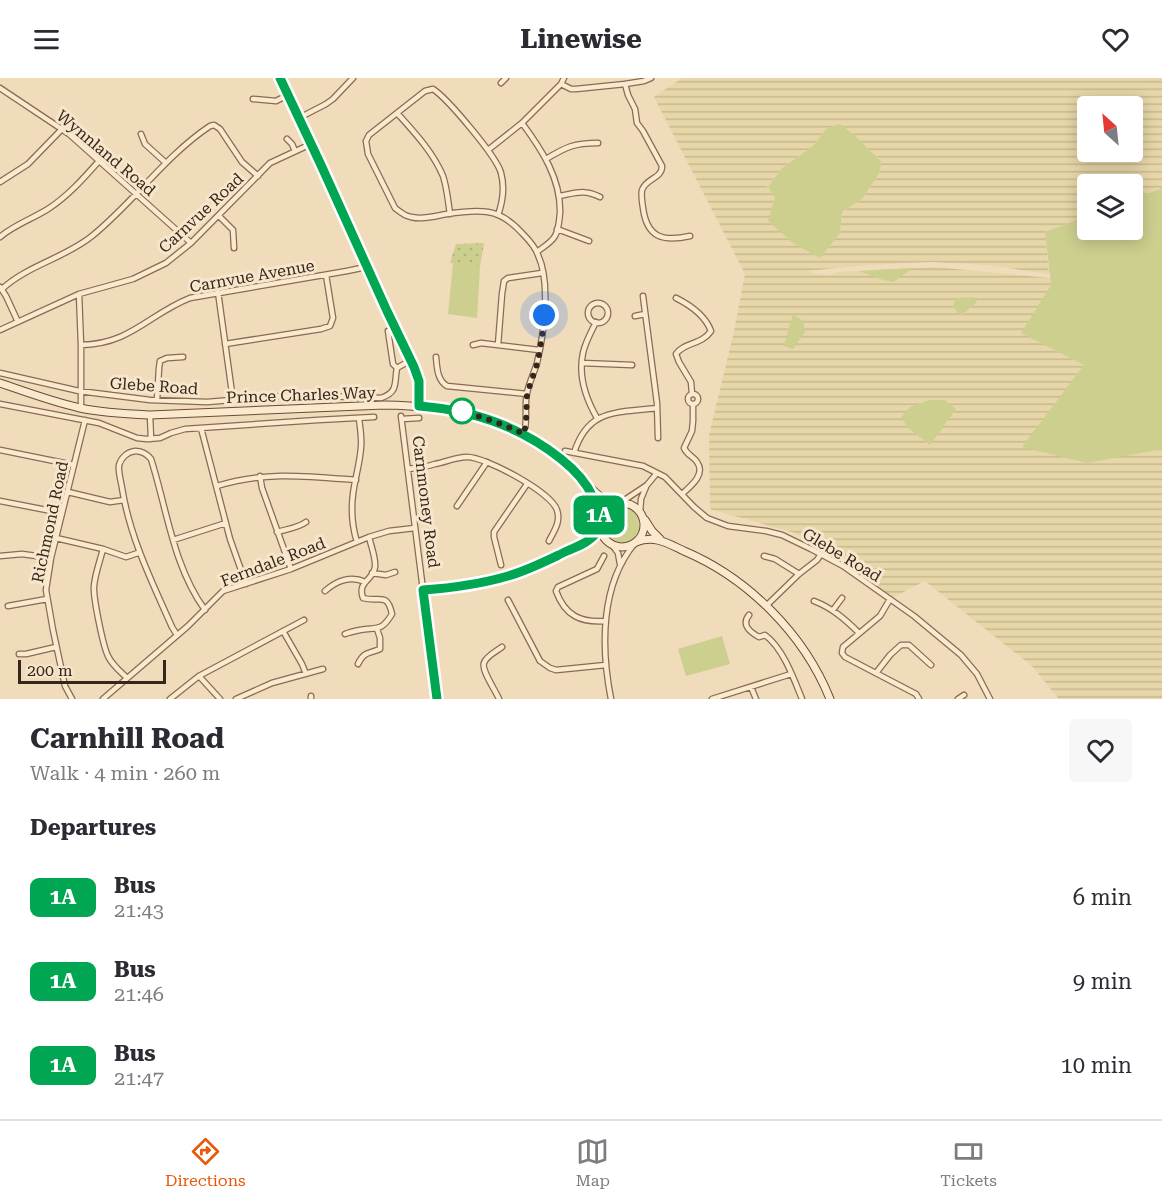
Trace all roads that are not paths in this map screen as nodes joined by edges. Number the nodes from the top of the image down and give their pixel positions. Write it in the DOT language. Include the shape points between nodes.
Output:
graph roads {
  1 [pos="280,78"];
  2 [pos="353,78"];
  3 [pos="506,78"];
  4 [pos="564,78"];
  5 [pos="614,78"];
  6 [pos="651,78"];
  7 [pos="501,83"];
  8 [pos="561,84"];
  9 [pos="625,84"];
  10 [pos="614,85"];
  11 [pos="0,88"];
  12 [pos="288,95"];
  13 [pos="253,99"];
  14 [pos="397,113"];
  15 [pos="299,118"];
  16 [pos="522,123"];
  17 [pos="62,129"];
  18 [pos="141,134"];
  19 [pos="287,139"];
  20 [pos="598,143"];
  21 [pos="311,144"];
  22 [pos="488,150"];
  23 [pos="296,151"];
  24 [pos="546,159"];
  25 [pos="99,161"];
  26 [pos="166,163"];
  27 [pos="258,176"];
  28 [pos="0,182"];
  29 [pos="136,193"];
  30 [pos="559,196"];
  31 [pos="600,197"];
  32 [pos="450,214"];
  33 [pos="498,215"];
  34 [pos="219,216"];
  35 [pos="557,230"];
  36 [pos="690,236"];
  37 [pos="0,237"];
  38 [pos="589,241"];
  39 [pos="191,243"];
  40 [pos="234,248"];
  41 [pos="537,252"];
  42 [pos="366,267"];
  43 [pos="542,273"];
  44 [pos="326,275"];
  45 [pos="1,288"];
  46 [pos="218,292"];
  47 [pos="80,294"];
  48 [pos="643,296"];
  49 [pos="676,298"];
  50 [pos="645,314"];
  51 [pos="635,316"];
  52 [pos="18,322"];
  53 [pos="596,322"];
  54 [pos="0,330"];
  55 [pos="388,331"];
  56 [pos="225,344"];
  57 [pos="81,345"];
  58 [pos="473,345"];
  59 [pos="498,345"];
  60 [pos="539,350"];
  61 [pos="183,357"];
  62 [pos="436,357"];
  63 [pos="411,360"];
  64 [pos="582,363"];
  65 [pos="632,365"];
  66 [pos="397,368"];
  67 [pos="0,373"];
  68 [pos="0,383"];
  69 [pos="81,392"];
  70 [pos="527,394"];
  71 [pos="157,400"];
  72 [pos="233,400"];
  73 [pos="0,404"];
  74 [pos="419,406"];
  75 [pos="81,408"];
  76 [pos="657,408"];
  77 [pos="150,415"];
  78 [pos="374,417"];
  79 [pos="359,418"];
  80 [pos="419,418"];
  81 [pos="597,418"];
  82 [pos="85,420"];
  83 [pos="201,428"];
  84 [pos="524,434"];
  85 [pos="658,438"];
  86 [pos="151,439"];
  87 [pos="0,450"];
  88 [pos="565,451"];
  89 [pos="574,453"];
  90 [pos="487,462"];
  91 [pos="74,465"];
  92 [pos="408,469"];
  93 [pos="657,473"];
  94 [pos="260,476"];
  95 [pos="357,480"];
  96 [pos="586,483"];
  97 [pos="527,484"];
  98 [pos="647,485"];
  99 [pos="217,486"];
  100 [pos="68,492"];
  101 [pos="682,494"];
  102 [pos="124,500"];
  103 [pos="0,501"];
  104 [pos="618,503"];
  105 [pos="457,506"];
  106 [pos="62,513"];
  107 [pos="641,514"];
  108 [pos="306,522"];
  109 [pos="600,522"];
  110 [pos="226,524"];
  111 [pos="415,528"];
  112 [pos="277,532"];
  113 [pos="369,537"];
  114 [pos="56,538"];
  115 [pos="173,540"];
  116 [pos="549,541"];
  117 [pos="357,542"];
  118 [pos="586,542"];
  119 [pos="635,542"];
  120 [pos="664,542"];
  121 [pos="611,544"];
  122 [pos="104,549"];
  123 [pos="138,553"];
  124 [pos="821,554"];
  125 [pos="0,556"];
  126 [pos="604,556"];
  127 [pos="764,556"];
  128 [pos="51,558"];
  129 [pos="501,565"];
  130 [pos="619,566"];
  131 [pos="291,569"];
  132 [pos="395,572"];
  133 [pos="372,573"];
  134 [pos="800,574"];
  135 [pos="365,582"];
  136 [pos="246,584"];
  137 [pos="423,590"];
  138 [pos="325,591"];
  139 [pos="842,598"];
  140 [pos="890,598"];
  141 [pos="47,599"];
  142 [pos="508,600"];
  143 [pos="813,601"];
  144 [pos="8,606"];
  145 [pos="766,606"];
  146 [pos="205,610"];
  147 [pos="833,610"];
  148 [pos="749,615"];
  149 [pos="304,620"];
  150 [pos="606,621"];
  151 [pos="377,629"];
  152 [pos="283,631"];
  153 [pos="859,633"];
  154 [pos="345,634"];
  155 [pos="177,635"];
  156 [pos="502,646"];
  157 [pos="56,647"];
  158 [pos="20,654"];
  159 [pos="358,664"];
  160 [pos="931,664"];
  161 [pos="606,665"];
  162 [pos="323,669"];
  163 [pos="876,673"];
  164 [pos="306,674"];
  165 [pos="791,674"];
  166 [pos="199,676"];
  167 [pos="127,678"];
  168 [pos="751,687"];
  169 [pos="964,695"];
  170 [pos="72,699"];
  171 [pos="103,699"];
  172 [pos="170,699"];
  173 [pos="220,699"];
  174 [pos="236,699"];
  175 [pos="437,699"];
  176 [pos="499,699"];
  177 [pos="611,699"];
  178 [pos="712,699"];
  179 [pos="756,699"];
  180 [pos="802,699"];
  181 [pos="830,699"];
  182 [pos="919,699"];
  183 [pos="958,699"];
  184 [pos="990,699"];
  1 -- 12 [label="street"];
  2 -- 15 [label="street" via="326,104"];
  3 -- 7 [label="street"];
  4 -- 8 [label="street"];
  5 -- 10 [label="street"];
  6 -- 9 [label="street"];
  8 -- 10 [label="street" via="571,89"];
  8 -- 16 [label="street"];
  9 -- 10 [label="street"];
  9 -- 36 [label="street" via="637,123 662,166 660,174 642,190 647,224 662,237"];
  11 -- 17 [label="street, Wynnland Road"];
  12 -- 13 [label="street" via="276,101"];
  12 -- 15 [label="street"];
  14 -- 22 [label="street" via="425,91 434,89"];
  14 -- 32 [label="street" via="435,162 447,192"];
  14 -- 32 [label="street" via="366,141 368,154 387,193 395,208 411,218"];
  15 -- 21 [label="street"];
  16 -- 22 [label="street"];
  16 -- 24 [label="street"];
  17 -- 25 [label="street, Wynnland Road"];
  17 -- 28 [label="street" via="28,164"];
  18 -- 26 [label="street" via="145,144"];
  19 -- 23 [label="street"];
  20 -- 24 [label="street" via="576,144"];
  21 -- 23 [label="street, Carnvue Road"];
  21 -- 42 [label="street"];
  22 -- 33 [label="street" via="501,171 504,189"];
  23 -- 27 [label="street, Carnvue Road" via="270,163"];
  24 -- 30 [label="street"];
  25 -- 29 [label="street, Wynnland Road"];
  25 -- 37 [label="street" via="61,200"];
  26 -- 27 [label="street" via="214,125"];
  26 -- 29 [label="street"];
  27 -- 34 [label="street, Carnvue Road"];
  29 -- 39 [label="street, Wynnland Road"];
  29 -- 45 [label="street" via="71,251 21,274"];
  30 -- 31 [label="street" via="589,192"];
  30 -- 35 [label="street"];
  32 -- 33 [label="street" via="471,211"];
  33 -- 41 [label="street" via="514,225"];
  34 -- 39 [label="street, Carnvue Road"];
  34 -- 40 [label="street" via="233,230"];
  35 -- 38 [label="street"];
  35 -- 41 [label="street"];
  39 -- 47 [label="street, Carnvue Road" via="166,263 143,274"];
  41 -- 43 [label="street"];
  42 -- 44 [label="street, Carnvue Avenue"];
  42 -- 63 [label="street"];
  43 -- 59 [label="street" via="504,281"];
  43 -- 60 [label="street" via="545,300"];
  44 -- 46 [label="street, Carnvue Avenue"];
  44 -- 56 [label="street" via="333,318 330,326"];
  45 -- 52 [label="street"];
  46 -- 56 [label="street"];
  46 -- 57 [label="street, Carnvue Avenue" via="182,301 118,338"];
  47 -- 52 [label="street, Carnvue Road"];
  47 -- 57 [label="street"];
  48 -- 50 [label="street"];
  49 -- 101 [label="street" via="690,305 711,331 676,354 691,382 692,394 698,399 693,404 692,431 684,448 697,460 699,476"];
  50 -- 51 [label="street"];
  50 -- 76 [label="street"];
  52 -- 54 [label="street, Carnvue Road"];
  53 -- 53 [label="street" via="590,319 589,310 592,305 601,304 606,308 606,317"];
  53 -- 64 [label="street"];
  55 -- 66 [label="street"];
  56 -- 72 [label="street"];
  57 -- 69 [label="street"];
  58 -- 59 [label="street"];
  59 -- 60 [label="street"];
  60 -- 70 [label="street"];
  61 -- 71 [label="street" via="160,361"];
  62 -- 70 [label="street" via="437,371 447,386"];
  63 -- 66 [label="street"];
  63 -- 74 [label="street" via="419,381"];
  64 -- 65 [label="street"];
  64 -- 81 [label="street" via="584,388"];
  66 -- 72 [label="street, Glebe Road" via="394,387 381,398 295,395"];
  67 -- 69 [label="street, Glebe Road"];
  68 -- 75 [label="street, Prince Charles Way"];
  69 -- 71 [label="street, Glebe Road"];
  69 -- 75 [label="street"];
  70 -- 84 [label="street"];
  71 -- 72 [label="street, Glebe Road"];
  73 -- 82 [label="street"];
  74 -- 77 [label="street, Prince Charles Way"];
  74 -- 84 [label="street, Prince Charles Way" via="480,416"];
  75 -- 77 [label="street, Prince Charles Way"];
  76 -- 81 [label="street"];
  76 -- 85 [label="street"];
  77 -- 86 [label="street"];
  78 -- 79 [label="street"];
  79 -- 83 [label="street"];
  79 -- 95 [label="street"];
  80 -- 92 [label="street, Carnmoney Road" via="401,418"];
  81 -- 89 [label="street" via="579,438"];
  82 -- 86 [label="street"];
  82 -- 91 [label="street, Richmond Road"];
  83 -- 86 [label="street"];
  83 -- 99 [label="street"];
  84 -- 96 [label="street, Prince Charles Way" via="560,458"];
  87 -- 91 [label="street"];
  88 -- 89 [label="street"];
  89 -- 93 [label="street" via="643,466"];
  90 -- 92 [label="street" via="459,458"];
  90 -- 97 [label="street"];
  90 -- 105 [label="street"];
  91 -- 100 [label="street, Richmond Road"];
  92 -- 111 [label="street, Carnmoney Road"];
  93 -- 98 [label="street"];
  93 -- 101 [label="street, Glebe Road"];
  94 -- 95 [label="street"];
  94 -- 99 [label="street"];
  94 -- 112 [label="street"];
  95 -- 117 [label="street" via="352,514"];
  96 -- 104 [label="street, Prince Charles Way" via="603,499"];
  96 -- 109 [label="street, Prince Charles Way"];
  97 -- 116 [label="street" via="556,508 558,520"];
  97 -- 129 [label="street" via="494,532"];
  98 -- 104 [label="street"];
  98 -- 107 [label="street" via="641,499"];
  99 -- 110 [label="street"];
  100 -- 102 [label="street" via="110,502"];
  100 -- 106 [label="street, Richmond Road"];
  101 -- 124 [label="street, Glebe Road" via="715,522 766,531"];
  102 -- 115 [label="street" via="119,467 122,459 134,451 148,455"];
  102 -- 123 [label="street"];
  103 -- 106 [label="street"];
  104 -- 107 [label="street" via="629,504"];
  104 -- 109 [label="street" via="606,509"];
  106 -- 114 [label="street, Richmond Road"];
  107 -- 119 [label="street" via="643,533"];
  107 -- 120 [label="street"];
  108 -- 112 [label="street"];
  109 -- 118 [label="street"];
  109 -- 121 [label="street" via="602,536"];
  110 -- 115 [label="street"];
  110 -- 136 [label="street"];
  111 -- 113 [label="street, Ferndale Road"];
  111 -- 137 [label="street, Carnmoney Road"];
  112 -- 131 [label="street"];
  113 -- 117 [label="street, Ferndale Road"];
  113 -- 133 [label="street" via="375,568"];
  114 -- 122 [label="street"];
  114 -- 128 [label="street, Richmond Road"];
  115 -- 146 [label="street" via="195,596"];
  117 -- 131 [label="street, Ferndale Road"];
  118 -- 121 [label="street"];
  118 -- 137 [label="street" via="507,577"];
  119 -- 120 [label="street"];
  119 -- 121 [label="street" via="626,547"];
  119 -- 130 [label="street"];
  120 -- 145 [label="street" via="718,569"];
  121 -- 130 [label="street" via="620,558"];
  122 -- 123 [label="street" via="126,557"];
  122 -- 167 [label="street" via="94,588 95,600 108,656"];
  123 -- 155 [label="street"];
  124 -- 134 [label="street"];
  124 -- 140 [label="street, Glebe Road"];
  125 -- 128 [label="street"];
  126 -- 150 [label="street" via="597,569 556,591 573,616"];
  127 -- 134 [label="street"];
  128 -- 141 [label="street, Richmond Road"];
  130 -- 150 [label="street"];
  131 -- 136 [label="street, Ferndale Road"];
  132 -- 133 [label="street"];
  133 -- 135 [label="street"];
  134 -- 145 [label="street"];
  135 -- 138 [label="street" via="352,579 333,584"];
  135 -- 151 [label="street" via="363,598 386,600 390,604 392,614"];
  136 -- 146 [label="street, Ferndale Road" via="224,591"];
  137 -- 175 [label="street, Carnmoney Road"];
  139 -- 147 [label="street"];
  140 -- 153 [label="street" via="880,616"];
  140 -- 184 [label="street, Glebe Road" via="961,655"];
  141 -- 144 [label="street"];
  141 -- 157 [label="street, Richmond Road"];
  142 -- 161 [label="street" via="544,665 556,670"];
  143 -- 147 [label="street"];
  145 -- 181 [label="street" via="807,655"];
  146 -- 155 [label="street, Ferndale Road"];
  147 -- 153 [label="street"];
  148 -- 165 [label="street" via="745,624 748,630 771,639"];
  149 -- 152 [label="street"];
  150 -- 161 [label="street"];
  151 -- 154 [label="street"];
  151 -- 159 [label="street" via="380,649 368,652"];
  152 -- 164 [label="street"];
  152 -- 166 [label="street"];
  153 -- 163 [label="street" via="842,652"];
  155 -- 167 [label="street, Ferndale Road"];
  156 -- 176 [label="street" via="484,663"];
  157 -- 158 [label="street"];
  157 -- 170 [label="street, Richmond Road" via="65,687"];
  160 -- 163 [label="street" via="909,645 901,645"];
  161 -- 177 [label="street"];
  162 -- 164 [label="street"];
  163 -- 182 [label="street"];
  164 -- 174 [label="street"];
  165 -- 168 [label="street"];
  165 -- 180 [label="street"];
  166 -- 172 [label="street"];
  166 -- 173 [label="street"];
  167 -- 171 [label="street, Ferndale Road"];
  168 -- 178 [label="street"];
  168 -- 179 [label="street"];
  169 -- 183 [label="street"];
}
